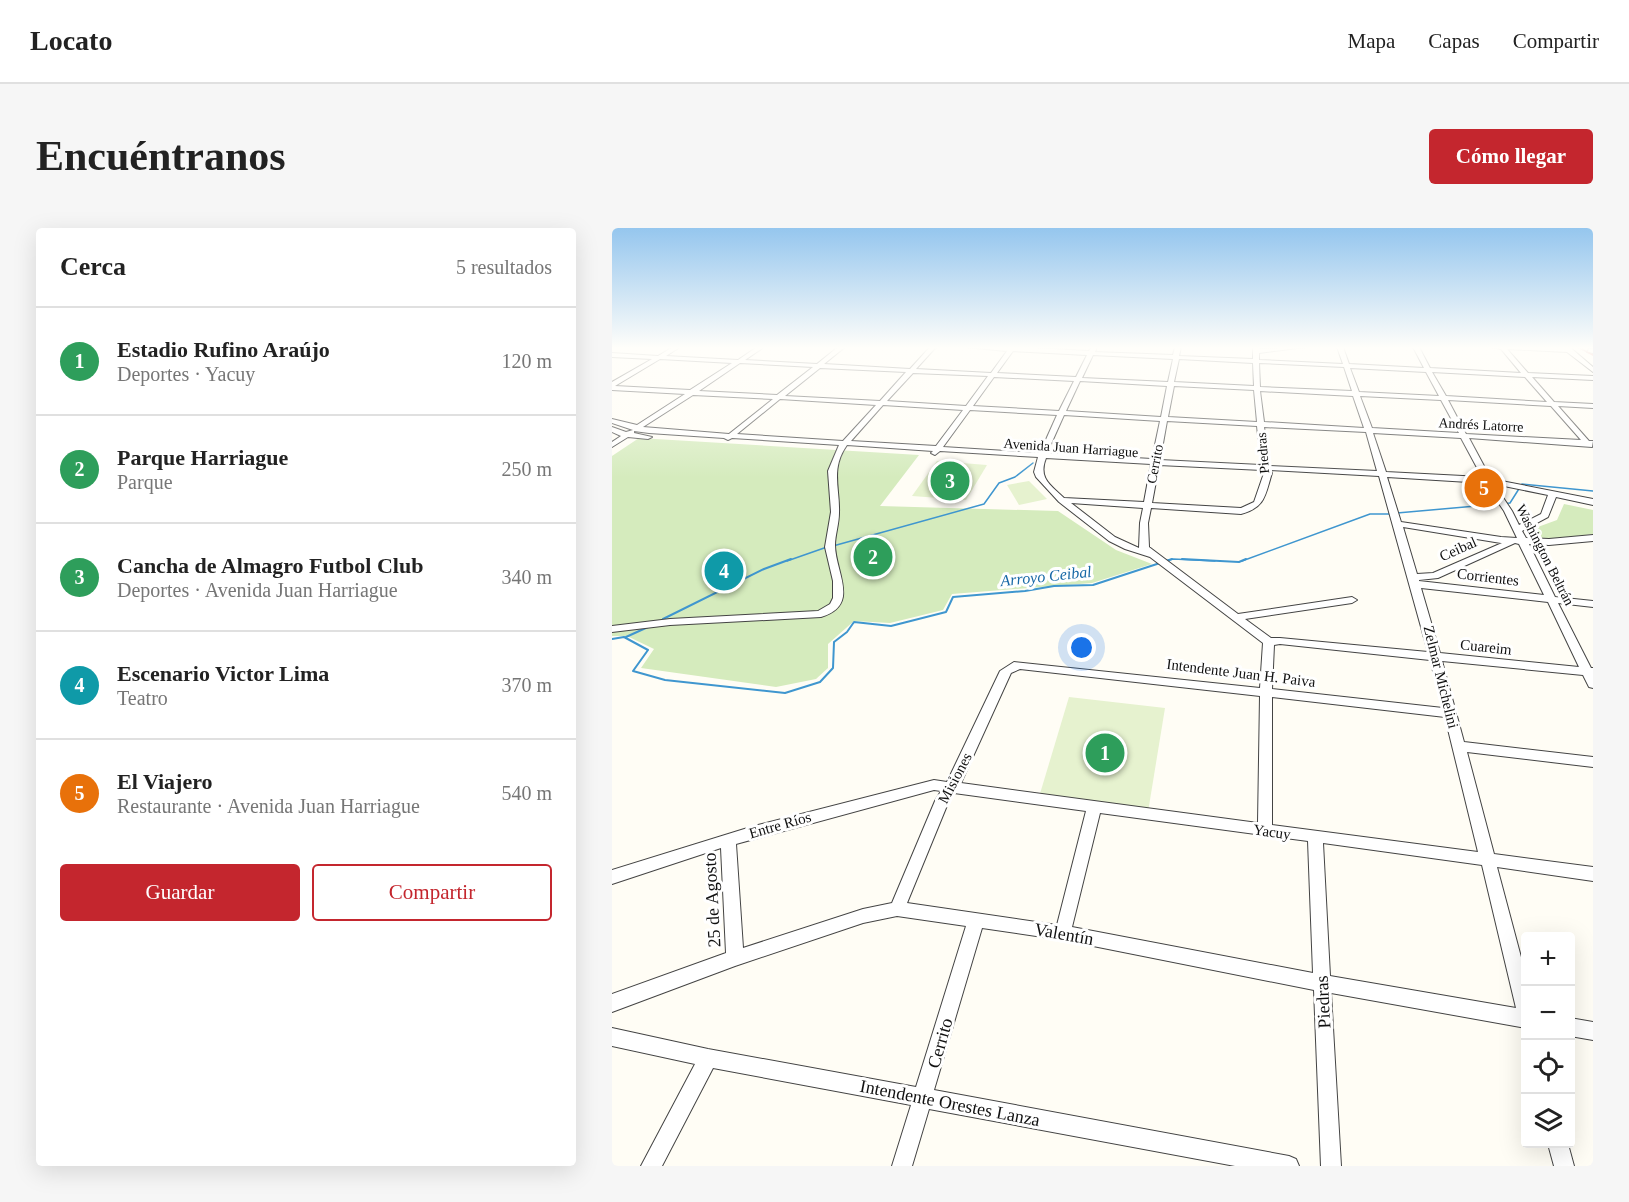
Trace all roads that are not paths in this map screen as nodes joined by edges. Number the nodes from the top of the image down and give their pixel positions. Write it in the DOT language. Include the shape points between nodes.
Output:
graph roads {
  1 [pos="667,391"];
  2 [pos="695,391"];
  3 [pos="788,391"];
  4 [pos="893,391"];
  5 [pos="980,391"];
  6 [pos="1073,391"];
  7 [pos="1170,391"];
  8 [pos="1257,391"];
  9 [pos="1292,391"];
  10 [pos="1354,391"];
  11 [pos="1440,391"];
  12 [pos="1541,391"];
  13 [pos="692,393"];
  14 [pos="1355,394"];
  15 [pos="780,397"];
  16 [pos="1445,399"];
  17 [pos="882,403"];
  18 [pos="1554,405"];
  19 [pos="1593,406"];
  20 [pos="968,407"];
  21 [pos="1061,413"];
  22 [pos="1164,419"];
  23 [pos="612,422"];
  24 [pos="1260,425"];
  25 [pos="612,429"];
  26 [pos="1369,430"];
  27 [pos="631,431"];
  28 [pos="1464,436"];
  29 [pos="728,438"];
  30 [pos="1590,442"];
  31 [pos="612,445"];
  32 [pos="843,445"];
  33 [pos="1593,449"];
  34 [pos="937,451"];
  35 [pos="1042,457"];
  36 [pos="1155,464"];
  37 [pos="1266,470"];
  38 [pos="1385,476"];
  39 [pos="1490,483"];
  40 [pos="1552,496"];
  41 [pos="1062,500"];
  42 [pos="1593,502"];
  43 [pos="1147,506"];
  44 [pos="1593,507"];
  45 [pos="1397,516"];
  46 [pos="1518,530"];
  47 [pos="1593,538"];
  48 [pos="1518,541"];
  49 [pos="1154,556"];
  50 [pos="1415,580"];
  51 [pos="1353,600"];
  52 [pos="1552,600"];
  53 [pos="1593,603"];
  54 [pos="1237,617"];
  55 [pos="612,628"];
  56 [pos="1269,642"];
  57 [pos="1437,657"];
  58 [pos="1028,664"];
  59 [pos="1590,672"];
  60 [pos="1593,684"];
  61 [pos="1266,693"];
  62 [pos="1450,713"];
  63 [pos="1459,746"];
  64 [pos="1593,762"];
  65 [pos="951,788"];
  66 [pos="1094,808"];
  67 [pos="1265,831"];
  68 [pos="1315,838"];
  69 [pos="728,840"];
  70 [pos="1487,859"];
  71 [pos="1593,874"];
  72 [pos="612,877"];
  73 [pos="897,909"];
  74 [pos="976,920"];
  75 [pos="1063,933"];
  76 [pos="735,958"];
  77 [pos="1322,983"];
  78 [pos="1521,992"];
  79 [pos="612,1003"];
  80 [pos="1521,1018"];
  81 [pos="1575,1028"];
  82 [pos="1593,1031"];
  83 [pos="612,1037"];
  84 [pos="708,1058"];
  85 [pos="924,1098"];
  86 [pos="1559,1148"];
  87 [pos="651,1166"];
  88 [pos="902,1166"];
  89 [pos="1289,1166"];
  90 [pos="1330,1166"];
  91 [pos="1564,1166"];
  1 -- 13 [label="street, Andrés Latorre"];
  2 -- 13 [label="street"];
  3 -- 15 [label="street"];
  4 -- 17 [label="street"];
  5 -- 20 [label="street"];
  6 -- 21 [label="street"];
  7 -- 22 [label="street, Cerrito"];
  8 -- 24 [label="street, Piedras"];
  9 -- 14 [label="street"];
  10 -- 14 [label="street, Zelmar Michelini"];
  11 -- 16 [label="street, Washington Beltrán"];
  12 -- 18 [label="street"];
  13 -- 15 [label="street, Andrés Latorre"];
  13 -- 27 [label="street"];
  14 -- 16 [label="street"];
  14 -- 26 [label="street, Zelmar Michelini"];
  15 -- 17 [label="street, Andrés Latorre"];
  15 -- 29 [label="street"];
  16 -- 18 [label="street"];
  16 -- 28 [label="street, Washington Beltrán"];
  17 -- 20 [label="street, Andrés Latorre"];
  17 -- 32 [label="street"];
  18 -- 19 [label="street"];
  18 -- 30 [label="street"];
  20 -- 21 [label="street, Andrés Latorre"];
  20 -- 34 [label="street"];
  21 -- 22 [label="street, Andrés Latorre"];
  21 -- 35 [label="street"];
  22 -- 24 [label="street, Andrés Latorre"];
  22 -- 36 [label="street, Cerrito"];
  23 -- 27 [label="street, Avenida Juan Harriague"];
  24 -- 26 [label="street, Andrés Latorre"];
  24 -- 37 [label="street, Piedras"];
  25 -- 27 [label="street, Avenida Juan Harriague"];
  26 -- 28 [label="street, Andrés Latorre"];
  26 -- 38 [label="street, Zelmar Michelini"];
  27 -- 29 [label="street, Avenida Juan Harriague"];
  27 -- 29 [label="street, Avenida Juan Harriague"];
  27 -- 31 [label="street"];
  28 -- 30 [label="street, Andrés Latorre"];
  28 -- 39 [label="street, Washington Beltrán"];
  29 -- 32 [label="street, Avenida Juan Harriague"];
  30 -- 33 [label="street"];
  32 -- 34 [label="street, Avenida Juan Harriague"];
  32 -- 55 [label="street" via="832,471 835,513 830,547 838,581 834,606 821,614 802,616"];
  34 -- 35 [label="street, Avenida Juan Harriague"];
  35 -- 36 [label="street, Avenida Juan Harriague"];
  35 -- 41 [label="street" via="1038,472"];
  36 -- 37 [label="street, Avenida Juan Harriague"];
  36 -- 43 [label="street, Cerrito"];
  37 -- 38 [label="street, Avenida Juan Harriague"];
  37 -- 43 [label="street, Piedras" via="1258,503 1251,508 1241,511"];
  38 -- 39 [label="street, Avenida Juan Harriague"];
  38 -- 45 [label="street, Zelmar Michelini"];
  39 -- 40 [label="street, Avenida Juan Harriague"];
  39 -- 46 [label="street, Washington Beltrán"];
  40 -- 42 [label="street"];
  40 -- 44 [label="street"];
  40 -- 46 [label="street" via="1545,516"];
  41 -- 43 [label="street"];
  41 -- 49 [label="street" via="1119,545"];
  43 -- 49 [label="street, Cerrito" via="1143,542"];
  45 -- 48 [label="street"];
  45 -- 50 [label="street, Zelmar Michelini"];
  46 -- 48 [label="street, Washington Beltrán"];
  47 -- 48 [label="street"];
  48 -- 50 [label="street, Ceibal" via="1435,576"];
  48 -- 52 [label="street, Washington Beltrán"];
  49 -- 54 [label="street"];
  50 -- 52 [label="street, Corrientes"];
  50 -- 57 [label="street, Zelmar Michelini"];
  51 -- 54 [label="street"];
  52 -- 53 [label="street, Corrientes"];
  52 -- 59 [label="street, Washington Beltrán"];
  54 -- 56 [label="street"];
  56 -- 57 [label="street, Cuareim"];
  56 -- 61 [label="street"];
  57 -- 59 [label="street, Cuareim"];
  57 -- 62 [label="street, Zelmar Michelini"];
  58 -- 61 [label="street, Intendente Juan H. Paiva"];
  58 -- 65 [label="street, Misiones" via="1018,664 1006,671"];
  59 -- 60 [label="street, Washington Beltrán"];
  61 -- 62 [label="street, Intendente Juan H. Paiva"];
  61 -- 67 [label="street"];
  62 -- 63 [label="street, Zelmar Michelini"];
  63 -- 64 [label="street"];
  63 -- 70 [label="street, Zelmar Michelini"];
  65 -- 66 [label="street, Yacuy"];
  65 -- 69 [label="street, Entre Ríos" via="923,786"];
  65 -- 73 [label="street, Misiones"];
  66 -- 67 [label="street, Yacuy"];
  66 -- 75 [label="street"];
  67 -- 68 [label="street, Yacuy"];
  68 -- 70 [label="street, Yacuy"];
  68 -- 77 [label="street, Piedras"];
  69 -- 72 [label="street, Entre Ríos"];
  69 -- 76 [label="street, 25 de Agosto"];
  70 -- 71 [label="street, Yacuy"];
  70 -- 78 [label="street, Zelmar Michelini"];
  73 -- 74 [label="street, Valentín"];
  73 -- 76 [label="street, Valentín" via="863,916"];
  74 -- 75 [label="street, Valentín"];
  74 -- 85 [label="street, Cerrito"];
  75 -- 77 [label="street, Valentín"];
  76 -- 79 [label="street, Valentín"];
  77 -- 80 [label="street, Valentín"];
  77 -- 90 [label="street, Piedras"];
  81 -- 82 [label="street"];
  83 -- 84 [label="street, Intendente Orestes Lanza"];
  84 -- 85 [label="street, Intendente Orestes Lanza"];
  84 -- 87 [label="street"];
  85 -- 88 [label="street, Cerrito"];
  85 -- 89 [label="street, Intendente Orestes Lanza"];
  86 -- 91 [label="street"];
}
